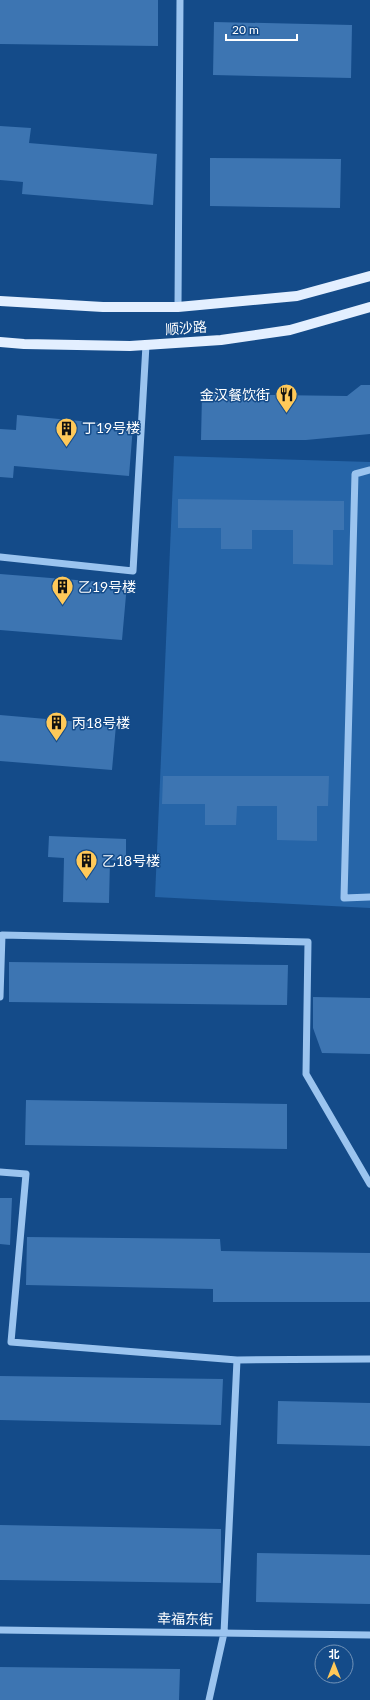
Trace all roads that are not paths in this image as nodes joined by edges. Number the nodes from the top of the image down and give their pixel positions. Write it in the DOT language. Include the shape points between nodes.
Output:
graph roads {
  1 [pos="180,0"];
  2 [pos="370,276"];
  3 [pos="0,301"];
  4 [pos="178,307"];
  5 [pos="370,307"];
  6 [pos="0,342"];
  7 [pos="146,345"];
  8 [pos="370,470"];
  9 [pos="0,557"];
  10 [pos="370,897"];
  11 [pos="0,997"];
  12 [pos="0,1172"];
  13 [pos="370,1184"];
  14 [pos="370,1359"];
  15 [pos="237,1360"];
  16 [pos="0,1630"];
  17 [pos="224,1633"];
  18 [pos="370,1635"];
  19 [pos="209,1700"];
  1 -- 4 [label="street"];
  2 -- 4 [label="main road, 顺沙路" via="297,296"];
  3 -- 4 [label="main road, 顺沙路" via="103,307"];
  5 -- 7 [label="main road, 顺沙路" via="290,330 220,340"];
  6 -- 7 [label="main road, 顺沙路"];
  7 -- 9 [label="street" via="133,571"];
  8 -- 10 [label="street" via="355,474 344,898"];
  11 -- 13 [label="street" via="2,935 308,942 306,1074"];
  12 -- 15 [label="street" via="26,1174 11,1342"];
  14 -- 15 [label="street"];
  15 -- 17 [label="street"];
  16 -- 17 [label="street, 幸福东街"];
  17 -- 18 [label="street, 幸福东街"];
  17 -- 19 [label="street"];
}
